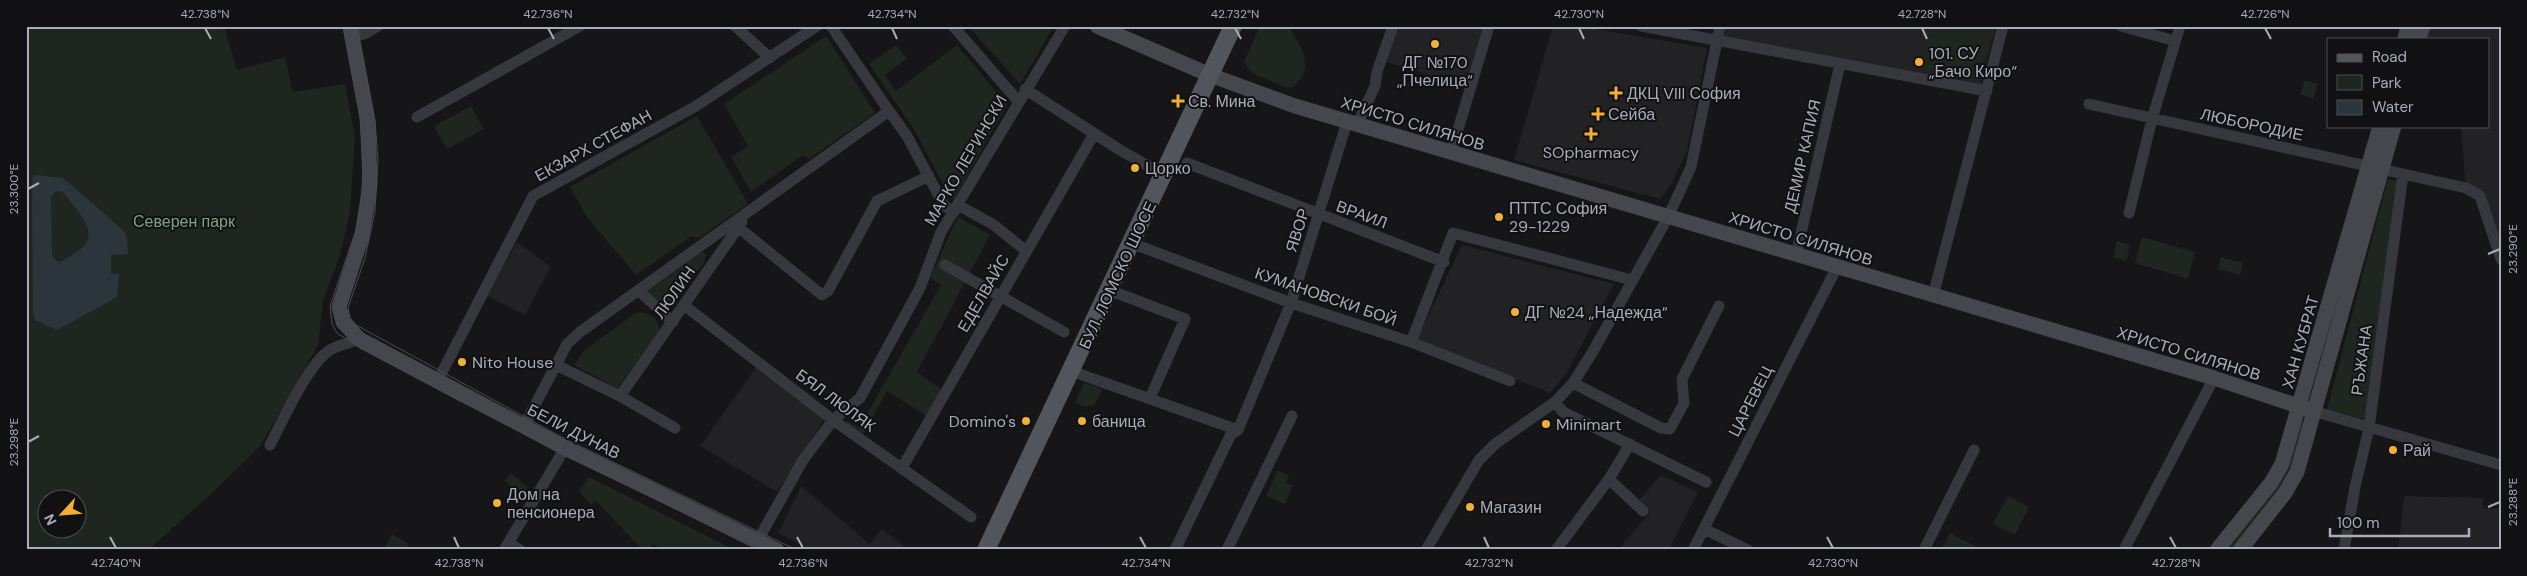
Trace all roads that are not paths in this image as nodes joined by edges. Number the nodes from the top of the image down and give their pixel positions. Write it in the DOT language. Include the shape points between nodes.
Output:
graph roads {
  1 [pos="378,26"];
  2 [pos="580,26"];
  3 [pos="735,26"];
  4 [pos="817,26"];
  5 [pos="831,26"];
  6 [pos="953,26"];
  7 [pos="1065,26"];
  8 [pos="1098,26"];
  9 [pos="1234,26"];
  10 [pos="1393,26"];
  11 [pos="1489,26"];
  12 [pos="1641,26"];
  13 [pos="1720,26"];
  14 [pos="2003,26"];
  15 [pos="2121,26"];
  16 [pos="2180,26"];
  17 [pos="2423,26"];
  18 [pos="351,31"];
  19 [pos="2419,38"];
  20 [pos="1717,41"];
  21 [pos="2175,42"];
  22 [pos="770,58"];
  23 [pos="1840,64"];
  24 [pos="1210,74"];
  25 [pos="1025,89"];
  26 [pos="1988,91"];
  27 [pos="1018,101"];
  28 [pos="2089,104"];
  29 [pos="889,111"];
  30 [pos="417,118"];
  31 [pos="2152,120"];
  32 [pos="1352,123"];
  33 [pos="2380,128"];
  34 [pos="2393,128"];
  35 [pos="1094,134"];
  36 [pos="1451,153"];
  37 [pos="1187,163"];
  38 [pos="2376,167"];
  39 [pos="2403,174"];
  40 [pos="1164,175"];
  41 [pos="929,176"];
  42 [pos="956,208"];
  43 [pos="2129,213"];
  44 [pos="1320,216"];
  45 [pos="1668,216"];
  46 [pos="735,225"];
  47 [pos="1131,242"];
  48 [pos="1026,251"];
  49 [pos="1796,255"];
  50 [pos="2501,259"];
  51 [pos="1444,262"];
  52 [pos="945,265"];
  53 [pos="1837,267"];
  54 [pos="1632,280"];
  55 [pos="1109,290"];
  56 [pos="639,291"];
  57 [pos="1001,295"];
  58 [pos="1933,296"];
  59 [pos="1291,303"];
  60 [pos="684,306"];
  61 [pos="1719,306"];
  62 [pos="673,322"];
  63 [pos="1064,332"];
  64 [pos="359,338"];
  65 [pos="1411,342"];
  66 [pos="556,365"];
  67 [pos="1071,371"];
  68 [pos="2214,378"];
  69 [pos="438,380"];
  70 [pos="1510,381"];
  71 [pos="1573,383"];
  72 [pos="620,396"];
  73 [pos="1150,398"];
  74 [pos="1555,402"];
  75 [pos="2307,408"];
  76 [pos="1292,416"];
  77 [pos="833,420"];
  78 [pos="524,426"];
  79 [pos="675,428"];
  80 [pos="2369,428"];
  81 [pos="1238,430"];
  82 [pos="270,444"];
  83 [pos="1630,444"];
  84 [pos="565,448"];
  85 [pos="1974,450"];
  86 [pos="2501,465"];
  87 [pos="902,468"];
  88 [pos="1609,479"];
  89 [pos="1706,482"];
  90 [pos="1643,510"];
  91 [pos="971,516"];
  92 [pos="1000,524"];
  93 [pos="1704,529"];
  94 [pos="758,540"];
  95 [pos="506,546"];
  96 [pos="1430,549"];
  97 [pos="2242,549"];
  98 [pos="520,550"];
  99 [pos="777,550"];
  100 [pos="986,550"];
  101 [pos="991,550"];
  102 [pos="1175,550"];
  103 [pos="1227,550"];
  104 [pos="1556,550"];
  105 [pos="1693,550"];
  106 [pos="1748,550"];
  107 [pos="1924,550"];
  108 [pos="2124,550"];
  109 [pos="2217,550"];
  110 [pos="2344,550"];
  1 -- 18 [label="street" via="364,34"];
  2 -- 30 [label="street"];
  3 -- 22 [label="street"];
  4 -- 22 [label="street, ЕКЗАРХ СТЕФАН"];
  5 -- 29 [label="street"];
  6 -- 27 [label="street"];
  7 -- 25 [label="street, МАРКО ЛЕРИНСКИ"];
  8 -- 24 [label="street, ХРИСТО СИЛЯНОВ"];
  9 -- 24 [label="main road, БУЛ. ЛОМСКО ШОСЕ"];
  10 -- 32 [label="street, ЯВОР" via="1375,86"];
  11 -- 36 [label="street"];
  12 -- 20 [label="street"];
  13 -- 20 [label="street"];
  14 -- 26 [label="street"];
  15 -- 21 [label="street"];
  16 -- 21 [label="street"];
  17 -- 19 [label="street"];
  18 -- 64 [label="street, БЕЛИ ДУНАВ" via="368,122 370,185 362,236 339,308 343,322"];
  20 -- 23 [label="street"];
  20 -- 45 [label="street" via="1691,167"];
  21 -- 31 [label="street"];
  22 -- 69 [label="street, ЕКЗАРХ СТЕФАН" via="696,106 533,196"];
  23 -- 26 [label="street"];
  23 -- 49 [label="street, ДЕМИР КАПИЯ"];
  24 -- 32 [label="street, ХРИСТО СИЛЯНОВ" via="1295,106"];
  24 -- 40 [label="main road, БУЛ. ЛОМСКО ШОСЕ"];
  25 -- 27 [label="street, МАРКО ЛЕРИНСКИ"];
  25 -- 35 [label="street"];
  26 -- 58 [label="street"];
  27 -- 42 [label="street, МАРКО ЛЕРИНСКИ"];
  28 -- 31 [label="street, ЛЮБОРОДИЕ"];
  29 -- 41 [label="street"];
  29 -- 46 [label="street" via="754,207"];
  31 -- 38 [label="street, ЛЮБОРОДИЕ"];
  31 -- 43 [label="street"];
  32 -- 36 [label="street, ХРИСТО СИЛЯНОВ"];
  32 -- 44 [label="street, ЯВОР"];
  33 -- 38 [label="street, ХАН КУБРАТ"];
  34 -- 38 [label="street, ХАН КУБРАТ"];
  35 -- 40 [label="street"];
  35 -- 48 [label="street, ЕДЕЛВАЙС"];
  36 -- 45 [label="street, ХРИСТО СИЛЯНОВ"];
  37 -- 44 [label="street, ВРАИЛ"];
  38 -- 39 [label="street, ЛЮБОРОДИЕ"];
  38 -- 75 [label="street, ХАН КУБРАТ"];
  39 -- 50 [label="street, ЛЮБОРОДИЕ" via="2466,188 2480,196"];
  39 -- 80 [label="street, РЪЖАНА"];
  40 -- 47 [label="main road, БУЛ. ЛОМСКО ШОСЕ"];
  41 -- 42 [label="street" via="946,206"];
  41 -- 46 [label="street" via="877,201 828,291 822,294"];
  42 -- 48 [label="street" via="994,225"];
  42 -- 77 [label="street, МАРКО ЛЕРИНСКИ" via="940,232 920,288 860,398"];
  44 -- 51 [label="street, ВРАИЛ"];
  44 -- 59 [label="street, ЯВОР"];
  45 -- 49 [label="street, ХРИСТО СИЛЯНОВ"];
  45 -- 54 [label="street"];
  46 -- 56 [label="street"];
  46 -- 60 [label="street, ЛЮЛИН"];
  47 -- 55 [label="main road, БУЛ. ЛОМСКО ШОСЕ"];
  47 -- 59 [label="street, КУМАНОВСКИ БОЙ"];
  48 -- 57 [label="street, ЕДЕЛВАЙС"];
  49 -- 53 [label="street, ХРИСТО СИЛЯНОВ"];
  51 -- 54 [label="street" via="1453,233"];
  51 -- 65 [label="street"];
  52 -- 57 [label="street"];
  53 -- 58 [label="street, ХРИСТО СИЛЯНОВ"];
  53 -- 93 [label="street, ЦАРЕВЕЦ"];
  54 -- 71 [label="street"];
  55 -- 67 [label="main road, БУЛ. ЛОМСКО ШОСЕ"];
  55 -- 73 [label="street" via="1184,319"];
  56 -- 62 [label="street"];
  56 -- 66 [label="street" via="580,332 567,344"];
  57 -- 63 [label="street"];
  57 -- 87 [label="street, ЕДЕЛВАЙС"];
  58 -- 68 [label="street, ХРИСТО СИЛЯНОВ"];
  59 -- 65 [label="street, КУМАНОВСКИ БОЙ"];
  59 -- 81 [label="street, ЯВОР"];
  60 -- 62 [label="street, ЛЮЛИН"];
  60 -- 77 [label="street, БЯЛ ЛЮЛЯК"];
  61 -- 71 [label="street" via="1682,379 1684,403 1670,429 1661,428"];
  62 -- 72 [label="street, ЛЮЛИН"];
  64 -- 69 [label="street, БЕЛИ ДУНАВ"];
  64 -- 82 [label="street" via="332,348 322,356"];
  65 -- 70 [label="street, КУМАНОВСКИ БОЙ"];
  66 -- 72 [label="street"];
  66 -- 78 [label="street"];
  67 -- 73 [label="street"];
  67 -- 92 [label="main road, БУЛ. ЛОМСКО ШОСЕ"];
  68 -- 75 [label="street, ХРИСТО СИЛЯНОВ"];
  68 -- 108 [label="street"];
  69 -- 78 [label="street, БЕЛИ ДУНАВ"];
  71 -- 74 [label="street"];
  72 -- 79 [label="street"];
  73 -- 81 [label="street"];
  74 -- 83 [label="street" via="1563,412"];
  74 -- 96 [label="street" via="1487,452"];
  75 -- 80 [label="street, ХРИСТО СИЛЯНОВ"];
  75 -- 97 [label="street, ХАН КУБРАТ" via="2293,482"];
  75 -- 109 [label="street, ХАН КУБРАТ" via="2277,474"];
  76 -- 103 [label="street"];
  77 -- 87 [label="street, БЯЛ ЛЮЛЯК"];
  77 -- 94 [label="street, МАРКО ЛЕРИНСКИ" via="803,460"];
  78 -- 84 [label="street, БЕЛИ ДУНАВ"];
  80 -- 86 [label="street, ХРИСТО СИЛЯНОВ"];
  80 -- 110 [label="street, РЪЖАНА"];
  81 -- 102 [label="street, ЯВОР" via="1231,434"];
  83 -- 88 [label="street"];
  83 -- 89 [label="street"];
  84 -- 94 [label="street, БЕЛИ ДУНАВ"];
  84 -- 95 [label="street"];
  85 -- 107 [label="street"];
  87 -- 91 [label="street, БЯЛ ЛЮЛЯК"];
  88 -- 90 [label="street"];
  88 -- 104 [label="street"];
  92 -- 100 [label="main road, БУЛ. ЛОМСКО ШОСЕ"];
  92 -- 101 [label="main road, БУЛ. ЛОМСКО ШОСЕ"];
  93 -- 105 [label="street, ЦАРЕВЕЦ"];
  93 -- 106 [label="street"];
  94 -- 99 [label="street, БЕЛИ ДУНАВ"];
  95 -- 98 [label="street"];
}
